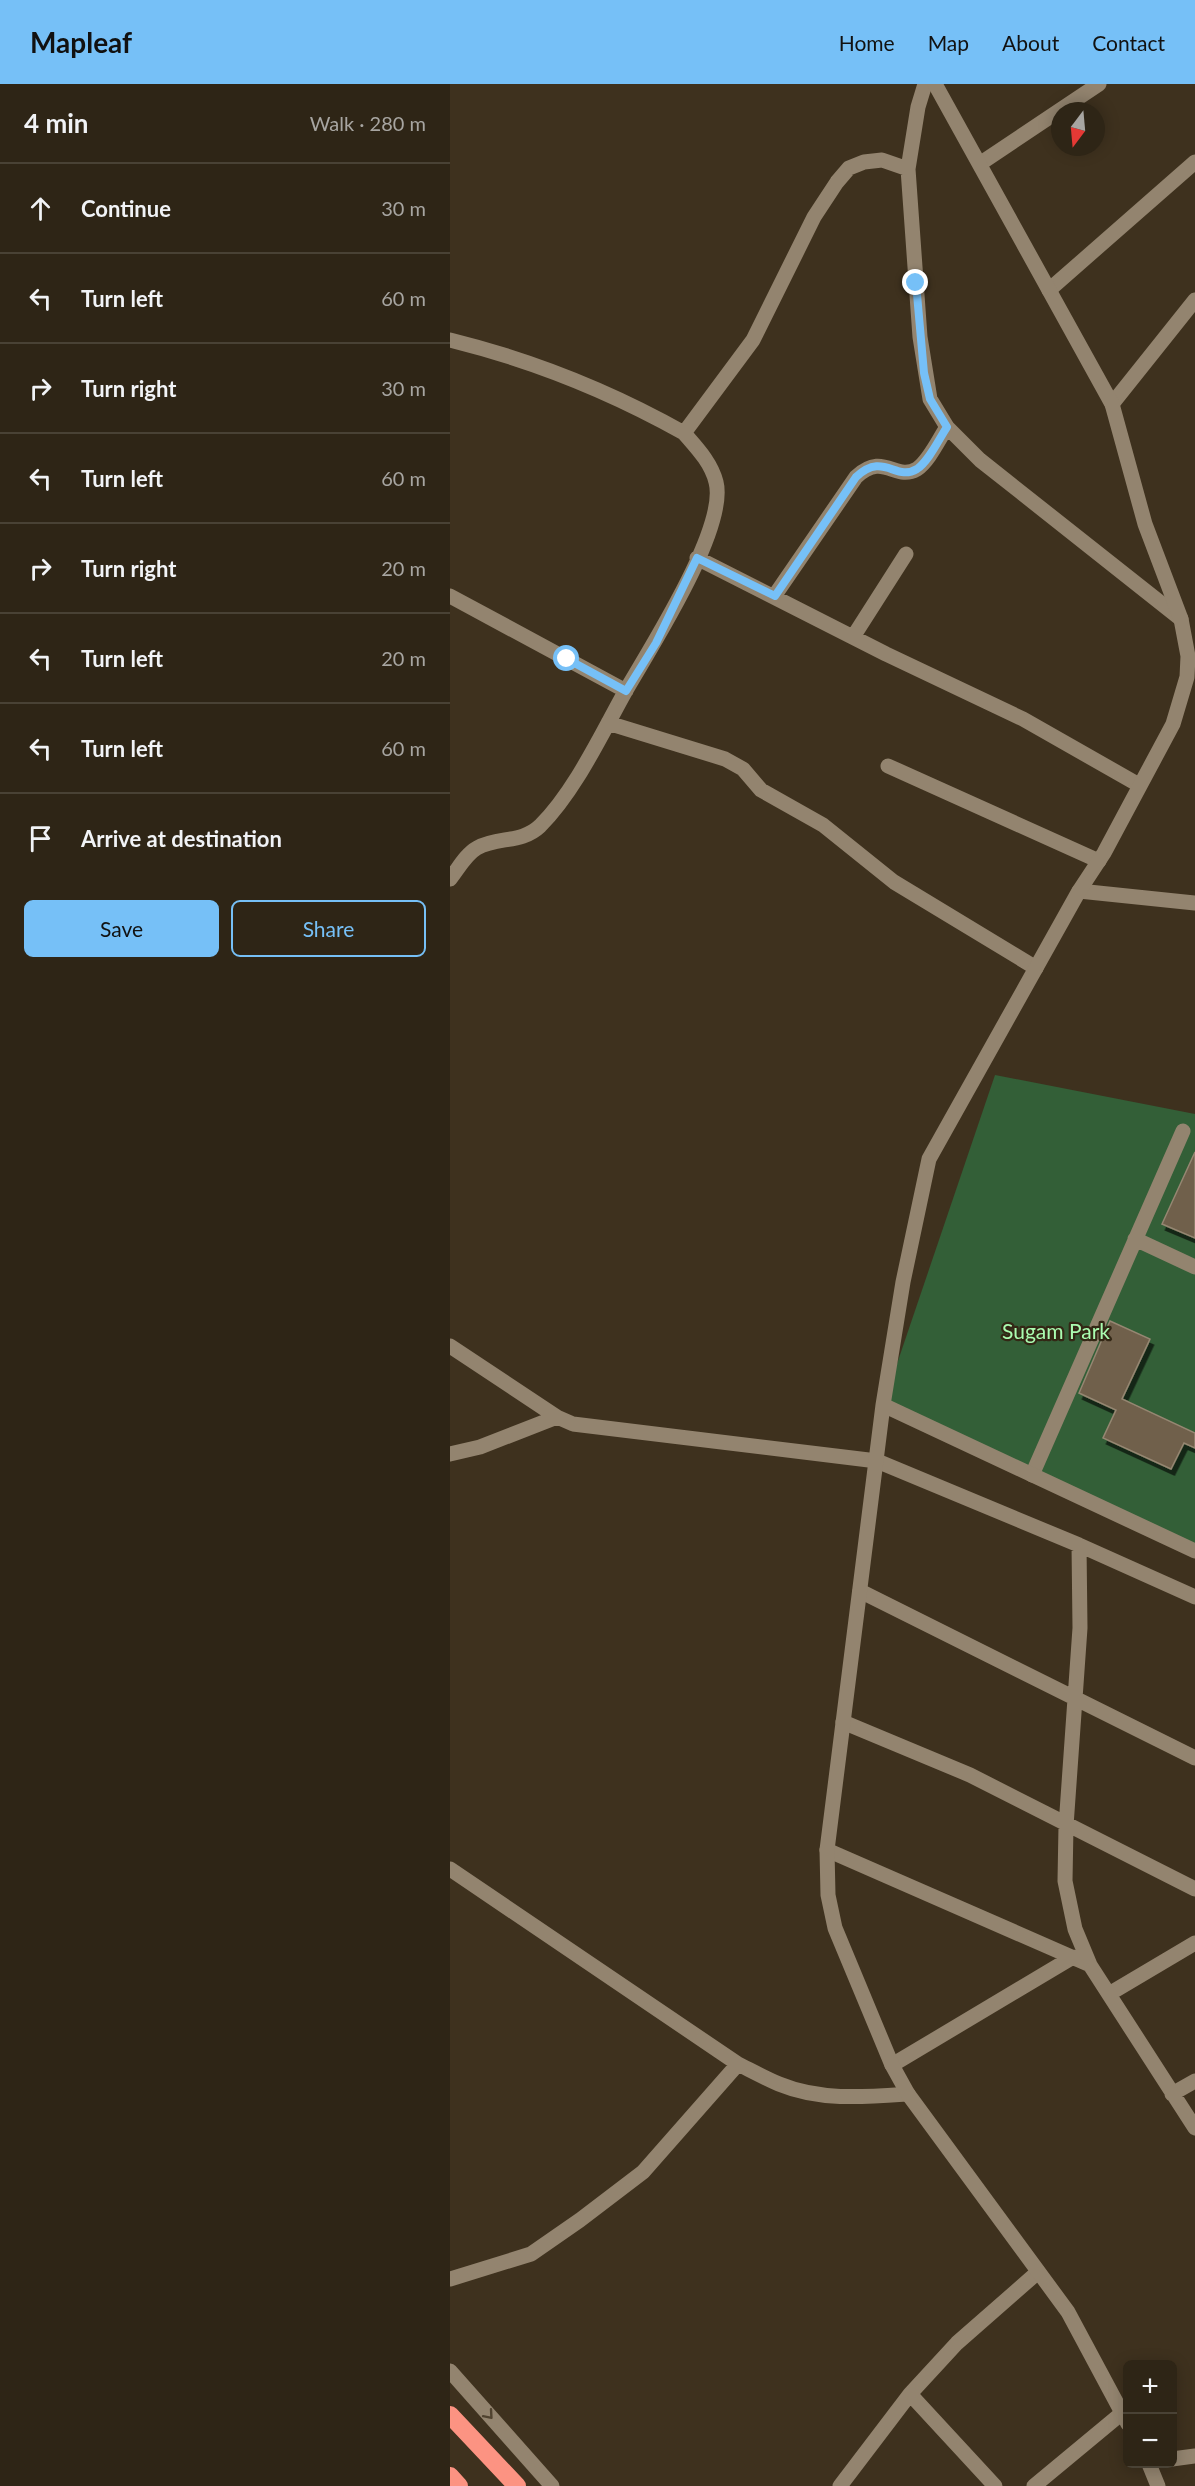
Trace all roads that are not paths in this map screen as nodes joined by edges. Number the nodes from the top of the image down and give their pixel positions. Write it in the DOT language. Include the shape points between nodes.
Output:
graph roads {
  1 [pos="925,84"];
  2 [pos="935,84"];
  3 [pos="1099,84"];
  4 [pos="1195,162"];
  5 [pos="981,163"];
  6 [pos="908,169"];
  7 [pos="1049,290"];
  8 [pos="1195,300"];
  9 [pos="450,340"];
  10 [pos="1112,404"];
  11 [pos="947,427"];
  12 [pos="684,432"];
  13 [pos="906,554"];
  14 [pos="697,558"];
  15 [pos="450,596"];
  16 [pos="775,596"];
  17 [pos="1181,619"];
  18 [pos="853,637"];
  19 [pos="626,691"];
  20 [pos="609,723"];
  21 [pos="888,766"];
  22 [pos="1139,785"];
  23 [pos="1099,861"];
  24 [pos="450,879"];
  25 [pos="1079,891"];
  26 [pos="1195,903"];
  27 [pos="1036,968"];
  28 [pos="1183,1131"];
  29 [pos="1135,1239"];
  30 [pos="1195,1267"];
  31 [pos="450,1346"];
  32 [pos="883,1405"];
  33 [pos="557,1417"];
  34 [pos="450,1454"];
  35 [pos="877,1461"];
  36 [pos="1032,1474"];
  37 [pos="1079,1545"];
  38 [pos="1195,1551"];
  39 [pos="860,1591"];
  40 [pos="1195,1597"];
  41 [pos="1076,1697"];
  42 [pos="843,1722"];
  43 [pos="1195,1758"];
  44 [pos="1066,1826"];
  45 [pos="826,1850"];
  46 [pos="450,1869"];
  47 [pos="1195,1890"];
  48 [pos="1195,1943"];
  49 [pos="1073,1957"];
  50 [pos="1090,1965"];
  51 [pos="1109,1994"];
  52 [pos="738,2064"];
  53 [pos="892,2065"];
  54 [pos="1195,2081"];
  55 [pos="908,2094"];
  56 [pos="1172,2094"];
  57 [pos="1195,2128"];
  58 [pos="1038,2272"];
  59 [pos="450,2279"];
  60 [pos="450,2371"];
  61 [pos="910,2394"];
  62 [pos="1123,2414"];
  63 [pos="450,2415"];
  64 [pos="1123,2419"];
  65 [pos="1195,2456"];
  66 [pos="1177,2458"];
  67 [pos="1151,2468"];
  68 [pos="450,2476"];
  69 [pos="459,2486"];
  70 [pos="517,2486"];
  71 [pos="552,2486"];
  72 [pos="840,2486"];
  73 [pos="995,2486"];
  74 [pos="1034,2486"];
  75 [pos="1158,2486"];
  1 -- 6 [label="street"];
  2 -- 5 [label="street"];
  3 -- 5 [label="street"];
  4 -- 7 [label="street"];
  5 -- 7 [label="street"];
  6 -- 11 [label="street" via="924,373 930,399"];
  6 -- 12 [label="street" via="882,160 864,162 849,168 837,182 814,217 753,340"];
  7 -- 10 [label="street"];
  8 -- 10 [label="street"];
  9 -- 12 [label="street" via="520,360"];
  10 -- 17 [label="street" via="1145,524"];
  11 -- 16 [label="street" via="919,468 898,471 877,465 867,467 856,477"];
  11 -- 17 [label="street" via="1020,494"];
  12 -- 14 [label="street" via="706,459 717,483 715,509"];
  13 -- 18 [label="street"];
  14 -- 16 [label="street"];
  14 -- 19 [label="street" via="656,643"];
  15 -- 19 [label="street"];
  16 -- 18 [label="street"];
  17 -- 22 [label="street" via="1188,656 1187,677 1173,724"];
  18 -- 22 [label="street" via="1023,719"];
  19 -- 20 [label="street"];
  20 -- 24 [label="street" via="542,824 529,836 478,848"];
  20 -- 27 [label="street" via="724,759 742,769 760,790 815,820 894,882"];
  21 -- 23 [label="street"];
  22 -- 23 [label="street"];
  23 -- 25 [label="street"];
  25 -- 26 [label="street"];
  25 -- 27 [label="street"];
  27 -- 32 [label="street" via="929,1159"];
  28 -- 29 [label="street"];
  29 -- 30 [label="street"];
  29 -- 36 [label="street"];
  31 -- 33 [label="street"];
  32 -- 35 [label="street"];
  32 -- 36 [label="street"];
  33 -- 34 [label="street" via="480,1447"];
  33 -- 35 [label="street" via="592,1428"];
  35 -- 37 [label="street"];
  35 -- 39 [label="street"];
  36 -- 38 [label="street"];
  37 -- 40 [label="street"];
  37 -- 41 [label="street"];
  39 -- 41 [label="street"];
  39 -- 42 [label="street"];
  41 -- 43 [label="street"];
  41 -- 44 [label="street"];
  42 -- 44 [label="street" via="970,1775"];
  42 -- 45 [label="street"];
  44 -- 47 [label="street"];
  44 -- 50 [label="street" via="1065,1881 1075,1929"];
  45 -- 49 [label="street"];
  45 -- 53 [label="street" via="828,1895 836,1928"];
  46 -- 52 [label="street"];
  48 -- 51 [label="street"];
  49 -- 50 [label="street"];
  49 -- 53 [label="street"];
  50 -- 51 [label="street"];
  51 -- 56 [label="street"];
  52 -- 55 [label="street" via="781,2085 820,2095"];
  52 -- 59 [label="street" via="643,2172 580,2220 531,2254"];
  53 -- 55 [label="street"];
  54 -- 56 [label="street"];
  55 -- 58 [label="street"];
  56 -- 57 [label="street"];
  58 -- 61 [label="street" via="957,2343"];
  58 -- 62 [label="street" via="1068,2312"];
  60 -- 71 [label="street, one-way"];
  61 -- 72 [label="street"];
  61 -- 73 [label="street"];
  63 -- 70 [label="highway"];
  64 -- 74 [label="street"];
  65 -- 66 [label="street"];
  67 -- 75 [label="street"];
  68 -- 69 [label="highway"];
}
